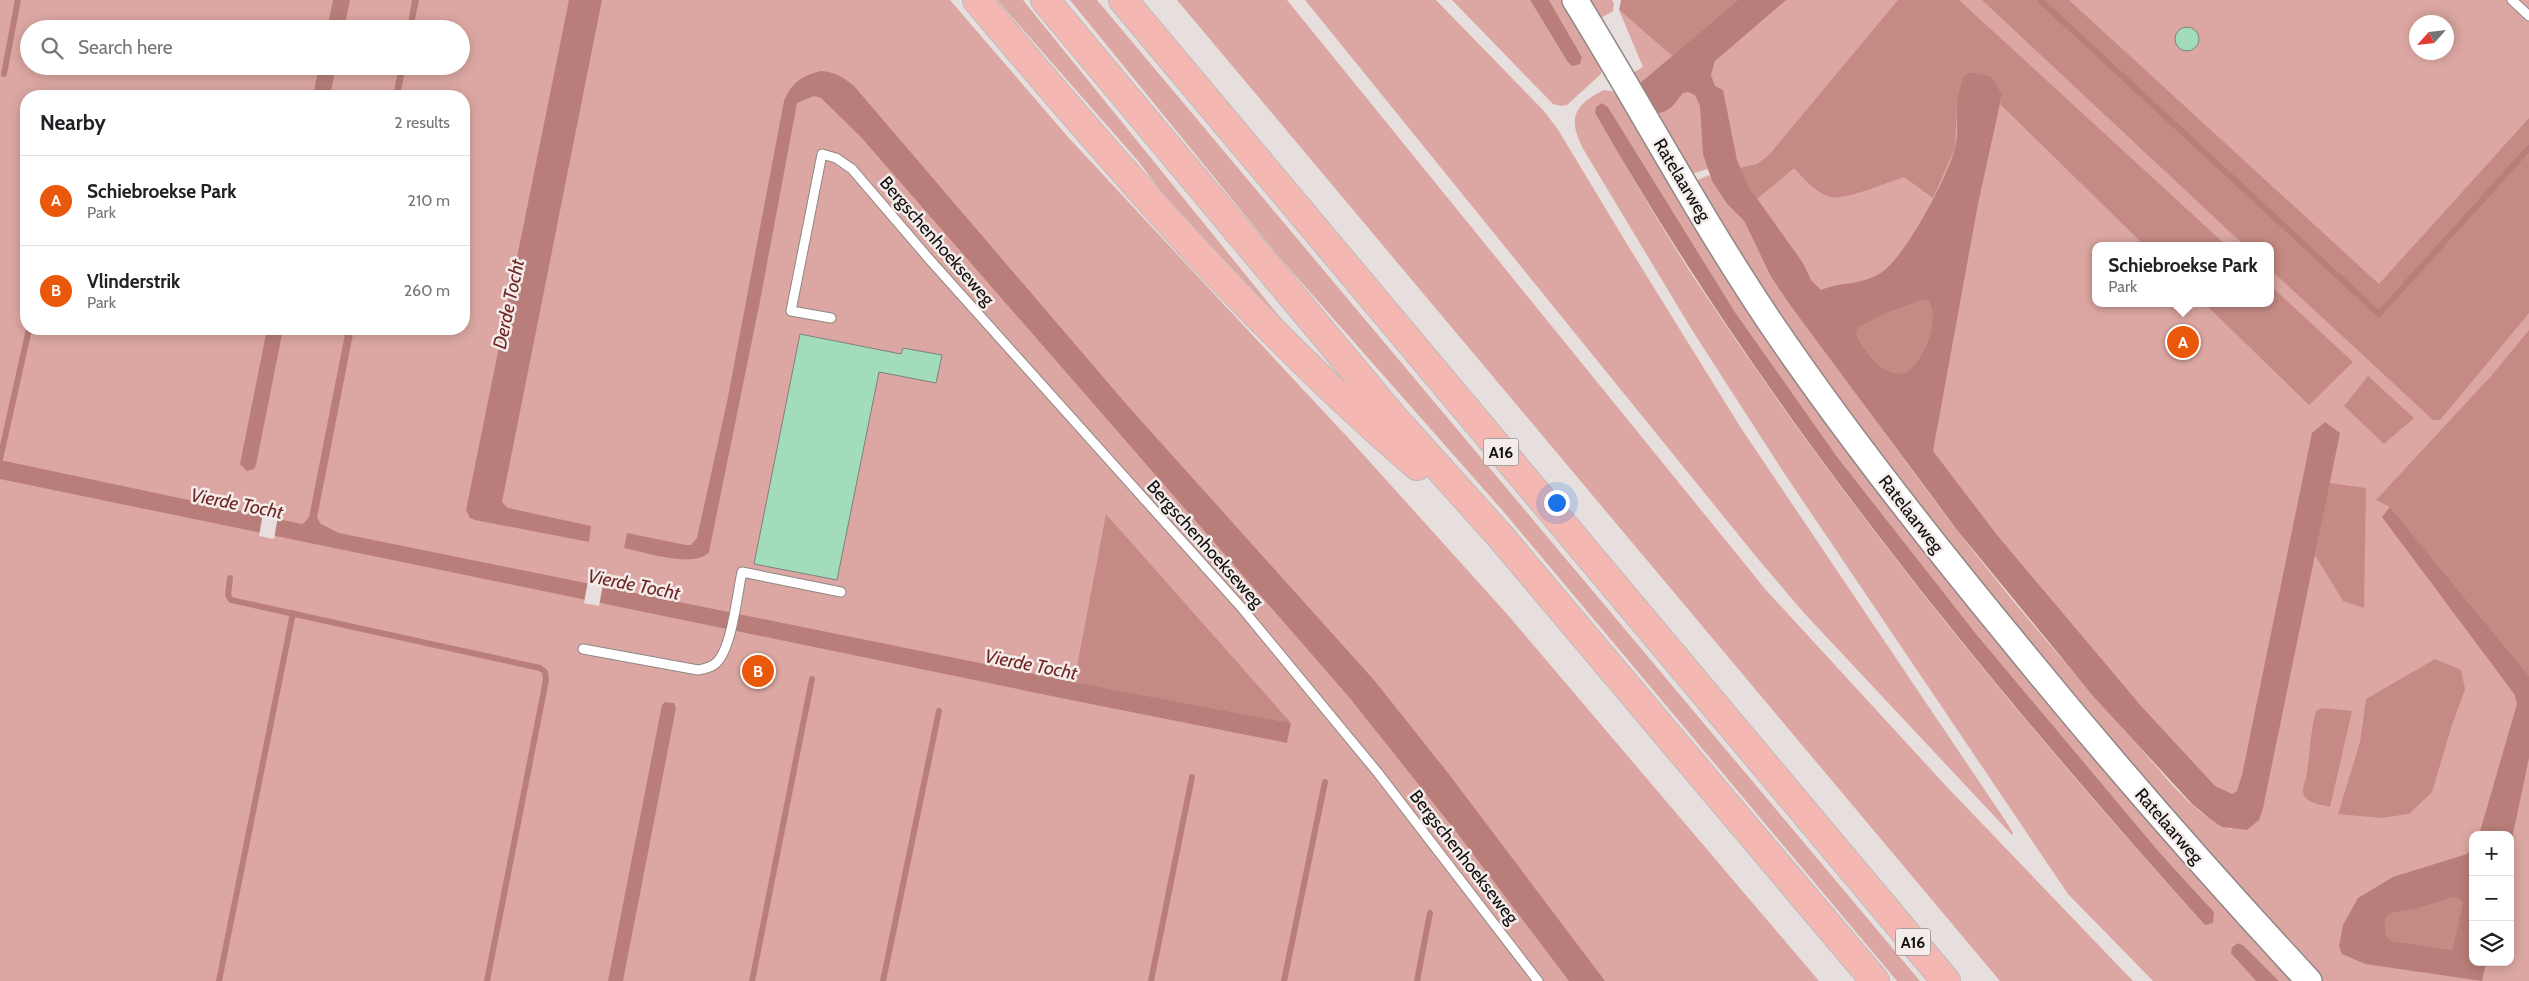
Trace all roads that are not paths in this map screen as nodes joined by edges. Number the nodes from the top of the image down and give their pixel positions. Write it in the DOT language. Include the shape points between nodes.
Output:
graph roads {
  1 [pos="977,0"];
  2 [pos="1046,0"];
  3 [pos="1123,0"];
  4 [pos="1575,0"];
  5 [pos="2512,0"];
  6 [pos="2529,16"];
  7 [pos="831,318"];
  8 [pos="1500,536"];
  9 [pos="841,592"];
  10 [pos="583,649"];
  11 [pos="1538,981"];
  12 [pos="1875,981"];
  13 [pos="1946,981"];
  14 [pos="2309,981"];
  1 -- 8 [label="highway" via="1161,212 1279,337 1366,422"];
  2 -- 8 [label="highway" via="1394,418"];
  3 -- 13 [label="highway, A16"];
  4 -- 14 [label="street, Ratelaarweg" via="1739,274 1878,472 2091,736"];
  5 -- 6 [label="lane"];
  7 -- 11 [label="lane, Bergschenhoekseweg" via="790,311 822,154 836,158 852,169 1241,607 1378,773"];
  8 -- 12 [label="highway"];
  9 -- 10 [label="lane" via="742,572 723,654 717,663 698,670"];
}
